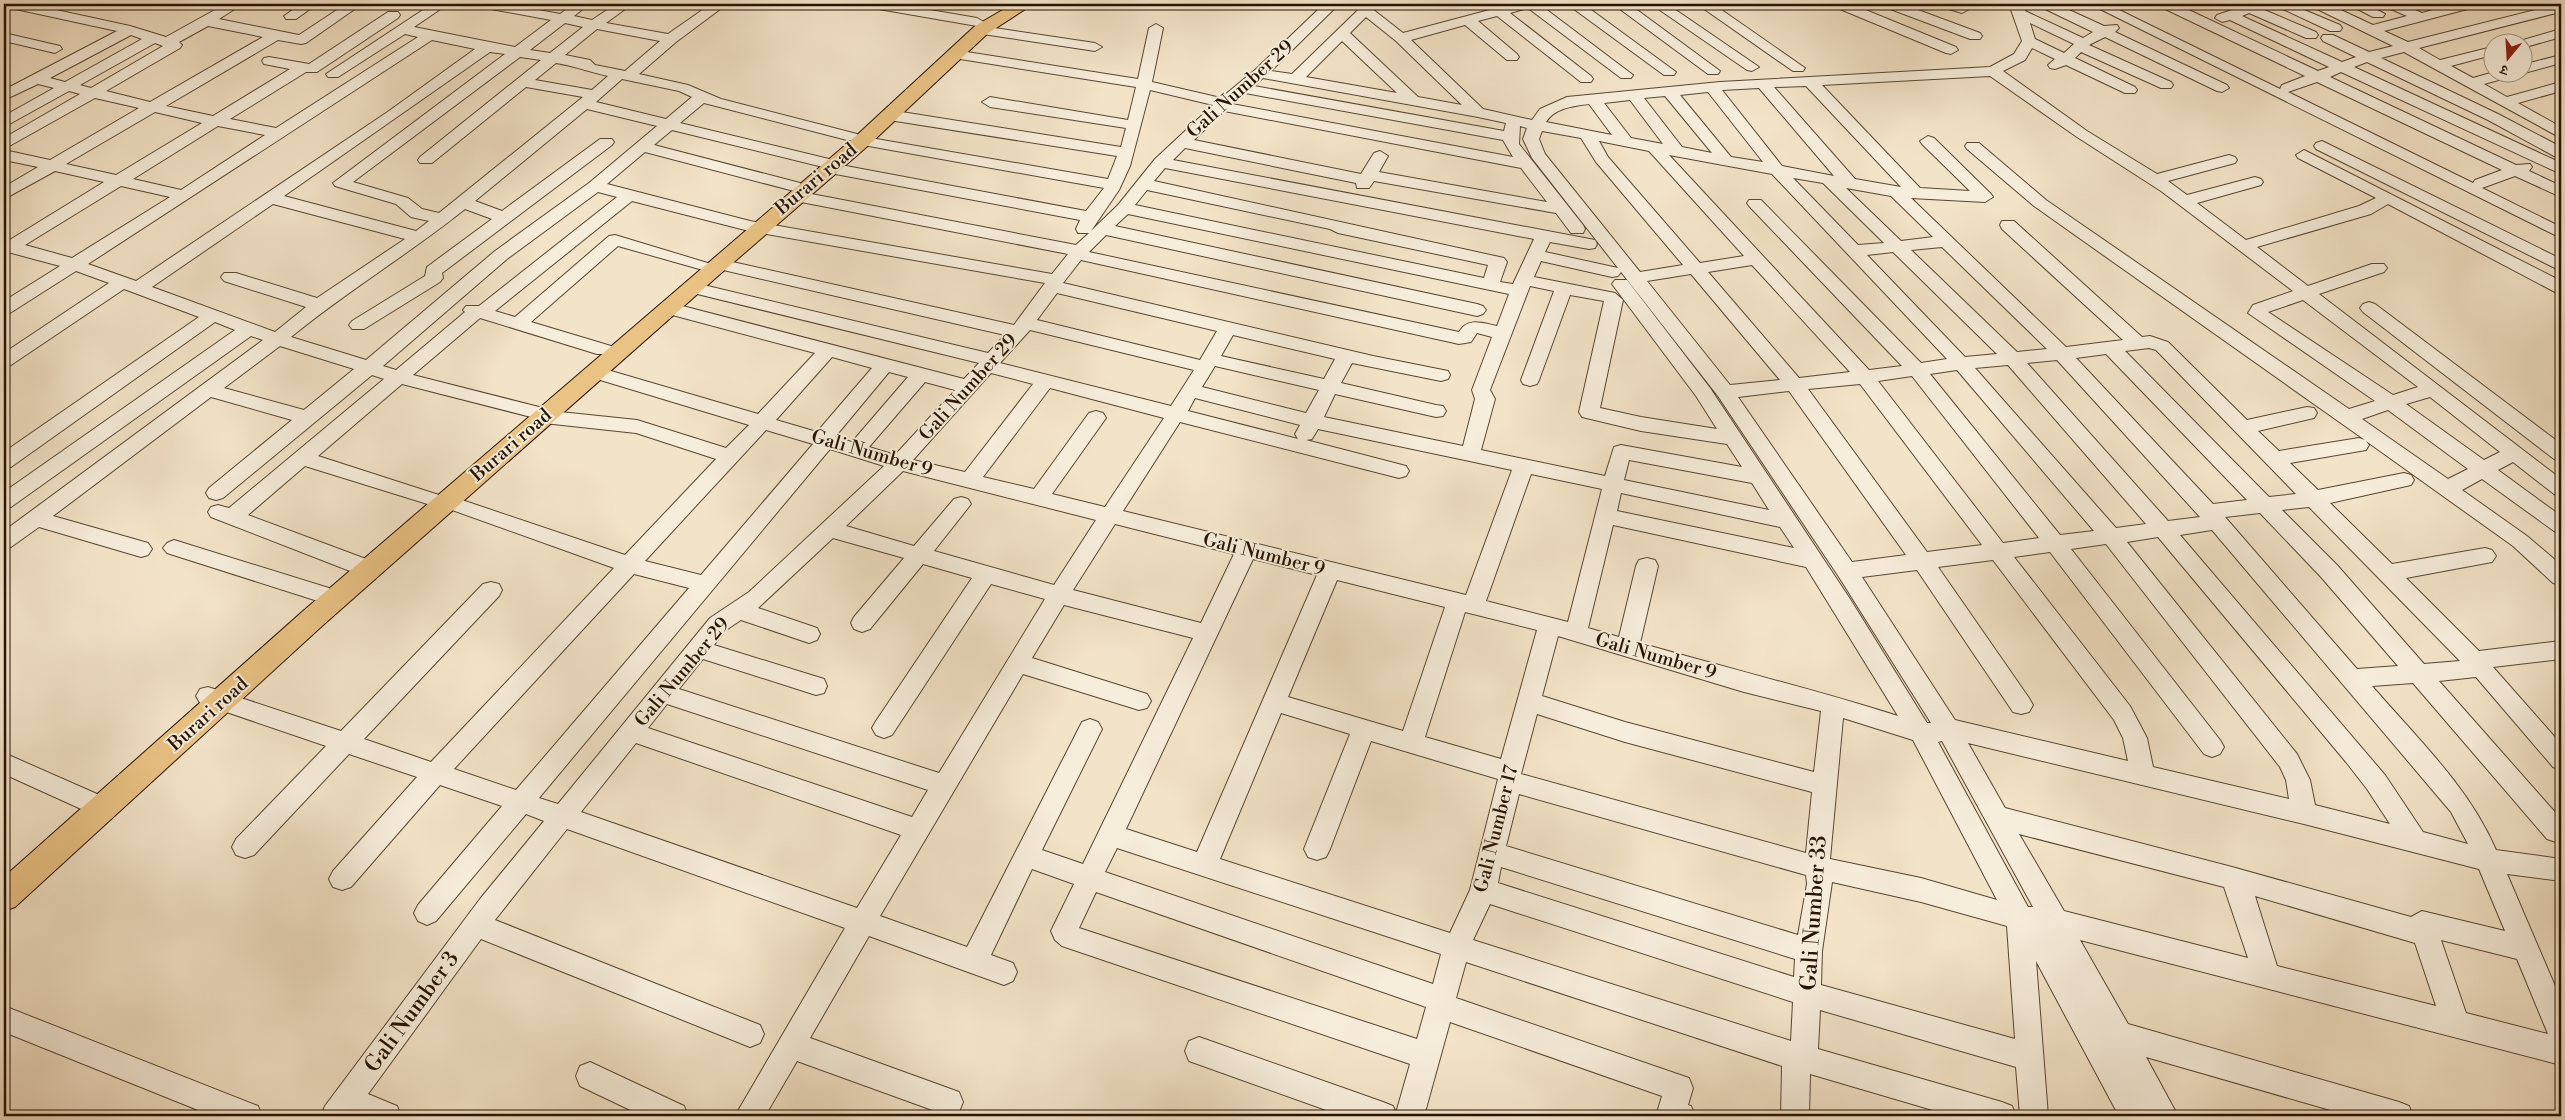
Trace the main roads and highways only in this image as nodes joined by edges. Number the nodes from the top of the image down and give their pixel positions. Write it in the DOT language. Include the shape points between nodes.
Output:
graph roads {
  1 [pos="1007,4"];
  2 [pos="1025,4"];
  3 [pos="981,19"];
  4 [pos="857,138"];
  5 [pos="705,272"];
  6 [pos="599,361"];
  7 [pos="440,500"];
  8 [pos="215,698"];
  9 [pos="4,875"];
  10 [pos="4,897"];
  1 -- 3 [label="main road, Burari road"];
  2 -- 3 [label="main road, Burari road"];
  3 -- 4 [label="main road, Burari road"];
  3 -- 4 [label="main road, Burari road" via="954,54 888,115"];
  4 -- 5 [label="main road, Burari road"];
  5 -- 6 [label="main road, Burari road"];
  5 -- 6 [label="main road, Burari road" via="667,308"];
  6 -- 7 [label="main road, Burari road"];
  7 -- 8 [label="main road, Burari road"];
  7 -- 8 [label="main road, Burari road" via="358,565"];
  8 -- 9 [label="main road, Burari road" via="88,801"];
  8 -- 10 [label="main road, Burari road"];
}
